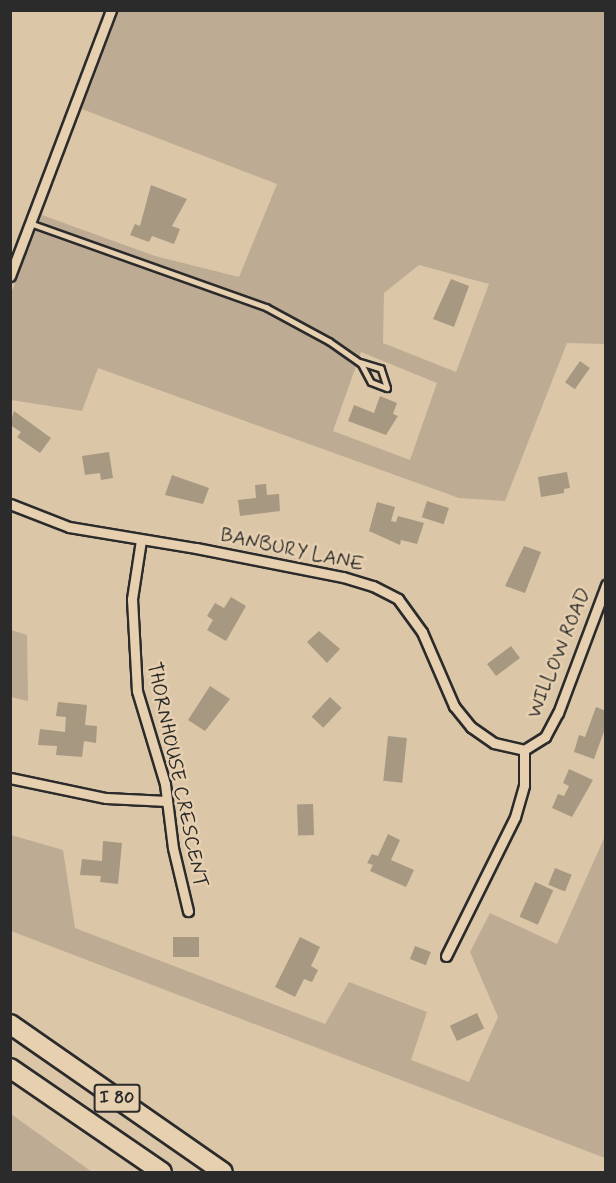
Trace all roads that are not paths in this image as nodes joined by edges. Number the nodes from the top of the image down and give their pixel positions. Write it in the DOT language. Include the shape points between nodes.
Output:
graph roads {
  1 [pos="111,10"];
  2 [pos="30,223"];
  3 [pos="10,276"];
  4 [pos="361,363"];
  5 [pos="10,504"];
  6 [pos="141,540"];
  7 [pos="606,585"];
  8 [pos="524,750"];
  9 [pos="10,778"];
  10 [pos="167,801"];
  11 [pos="188,911"];
  12 [pos="446,956"];
  13 [pos="10,1024"];
  14 [pos="10,1068"];
  15 [pos="162,1173"];
  16 [pos="222,1173"];
  1 -- 2 [label="street"];
  2 -- 3 [label="street"];
  2 -- 4 [label="lane" via="266,307"];
  4 -- 4 [label="lane" via="370,382 387,388 381,369"];
  5 -- 6 [label="street, BANBURY LANE" via="69,527"];
  6 -- 8 [label="street, BANBURY LANE" via="343,577 398,599 422,632 454,706 471,728 494,743"];
  6 -- 10 [label="street, THORNHOUSE CRESCENT" via="132,599 134,668"];
  7 -- 8 [label="street, WILLOW ROAD" via="558,713 545,737"];
  8 -- 12 [label="street" via="524,785 515,817"];
  9 -- 10 [label="street" via="106,798"];
  10 -- 11 [label="street, THORNHOUSE CRESCENT"];
  13 -- 16 [label="highway, I 80"];
  14 -- 15 [label="highway, I 80"];
}
